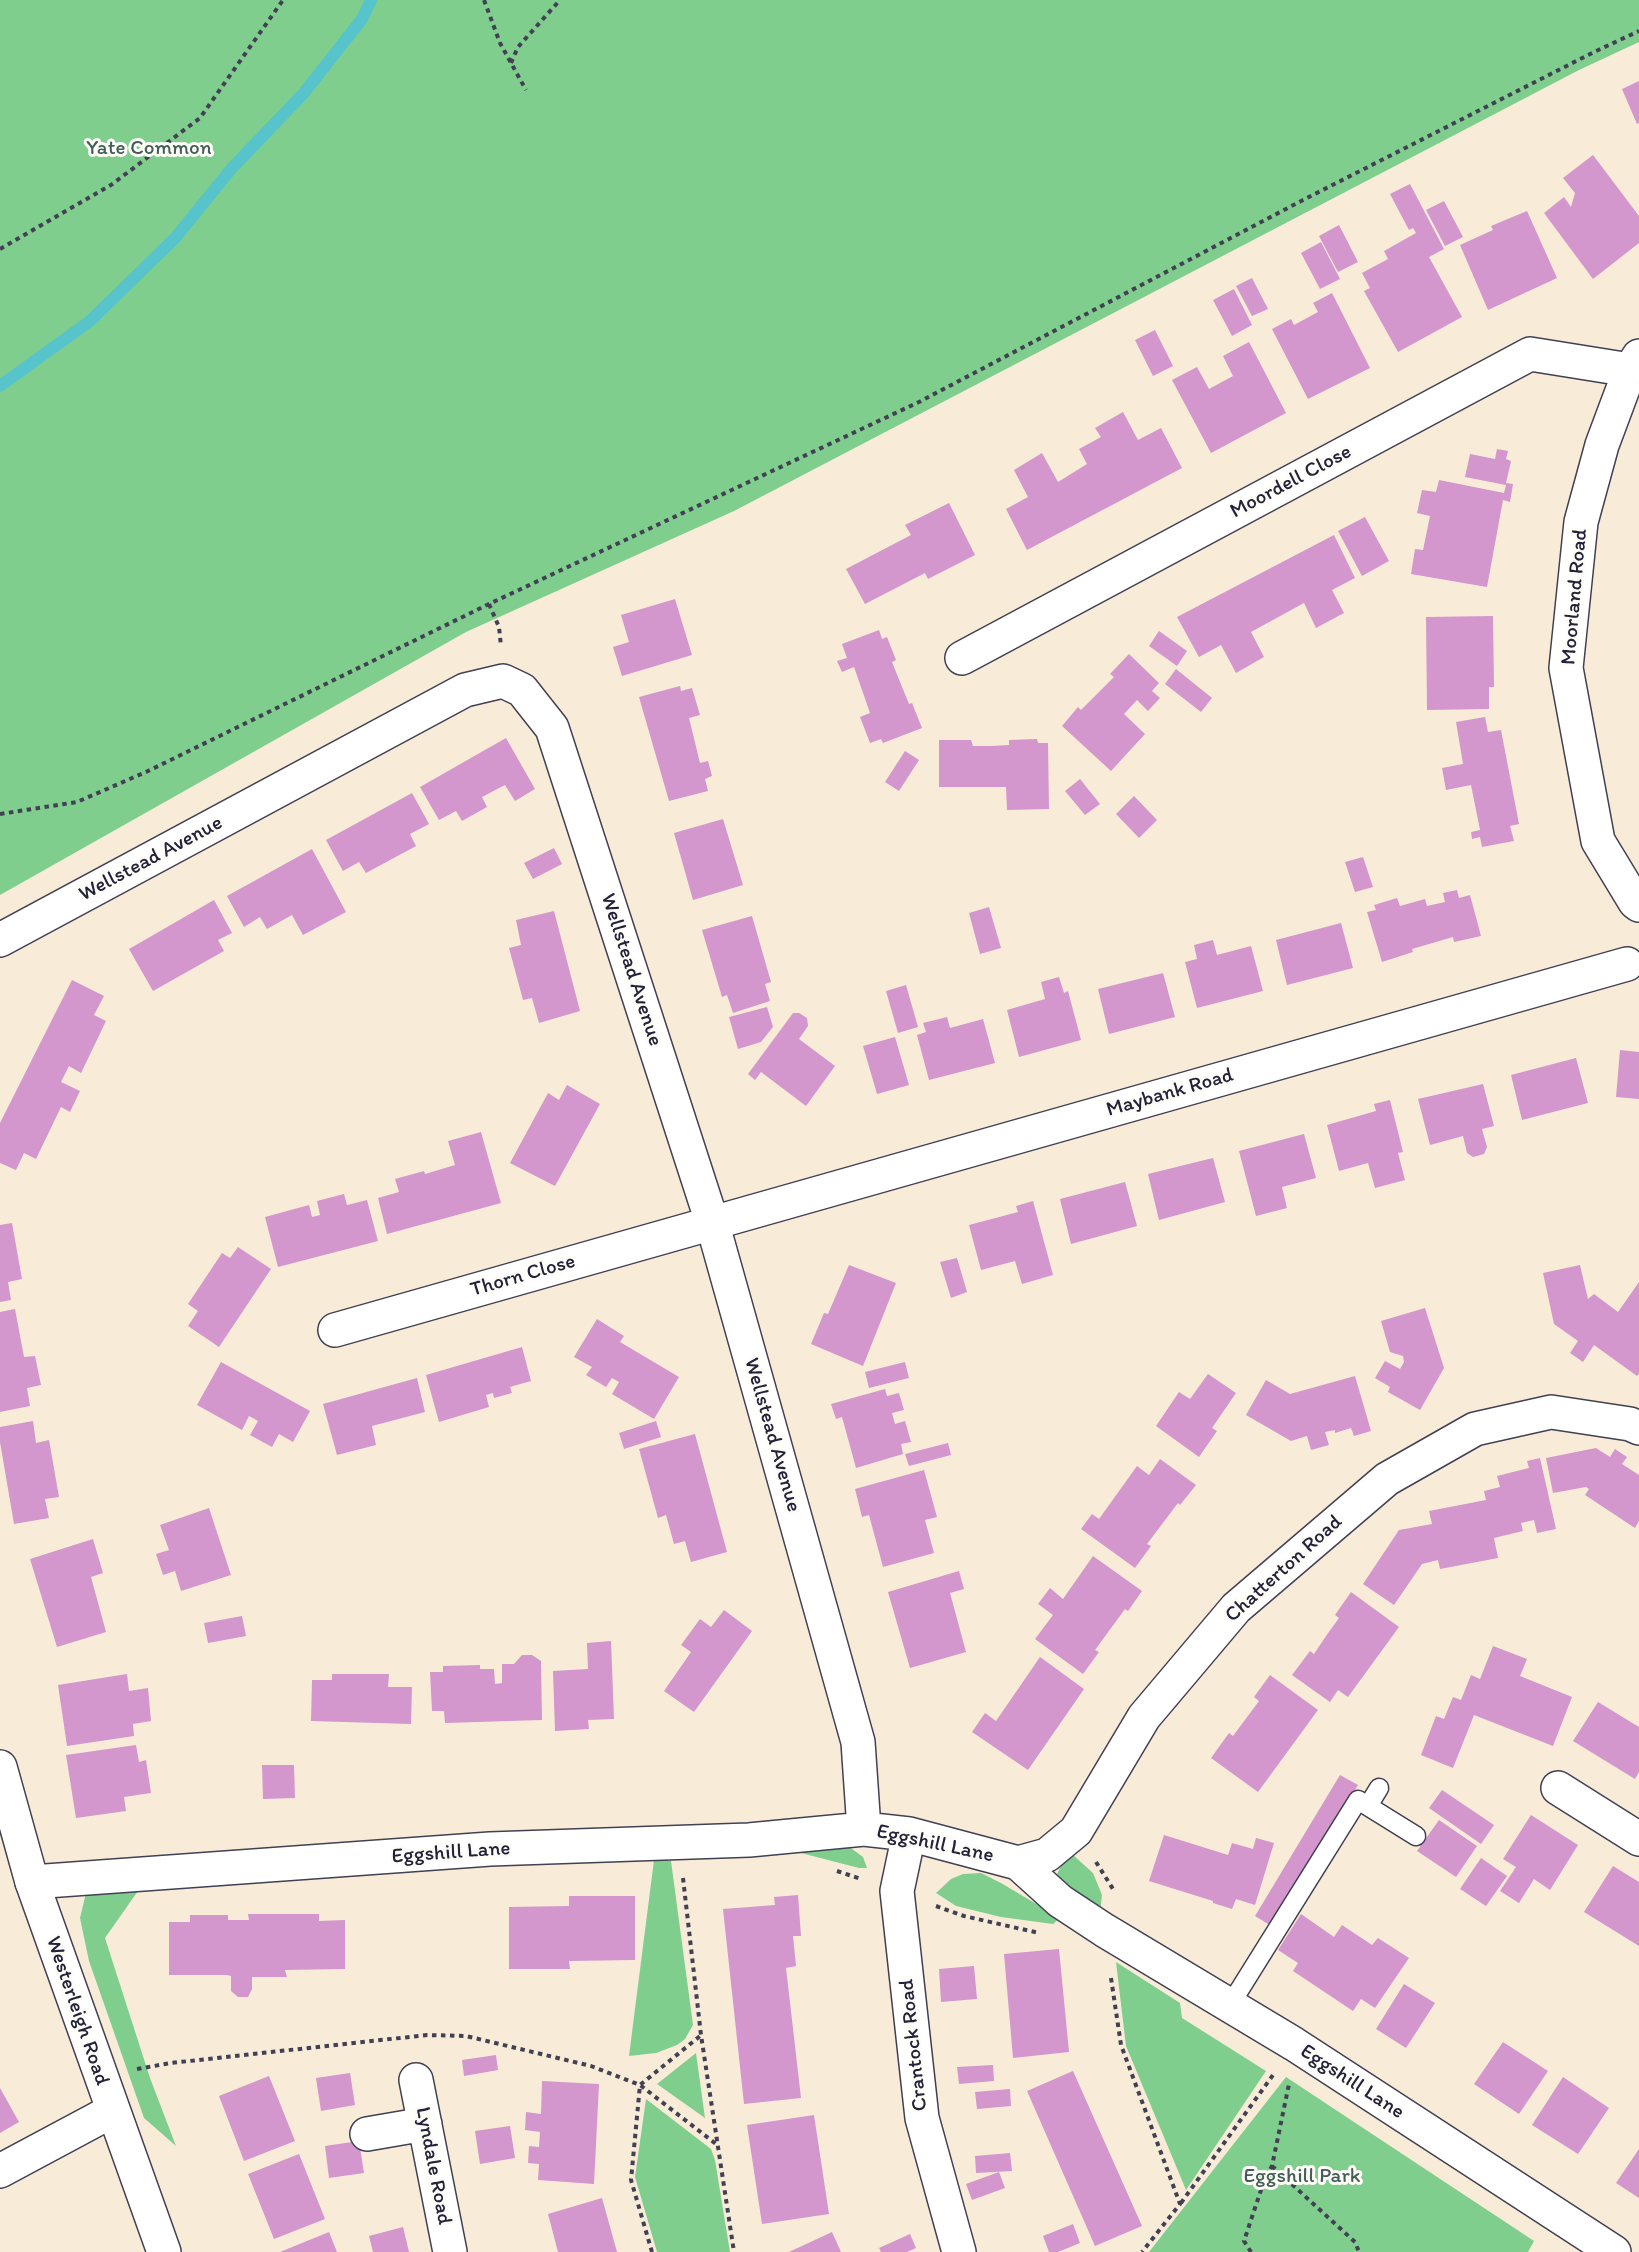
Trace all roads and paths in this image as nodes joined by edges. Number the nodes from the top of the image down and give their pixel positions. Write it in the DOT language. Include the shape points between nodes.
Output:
graph roads {
  1 [pos="283,0"];
  2 [pos="484,0"];
  3 [pos="561,0"];
  4 [pos="1639,32"];
  5 [pos="511,64"];
  6 [pos="526,90"];
  7 [pos="0,249"];
  8 [pos="1634,363"];
  9 [pos="962,658"];
  10 [pos="0,814"];
  11 [pos="1639,905"];
  12 [pos="0,940"];
  13 [pos="1627,964"];
  14 [pos="712,1222"];
  15 [pos="334,1330"];
  16 [pos="1639,1428"];
  17 [pos="0,1767"];
  18 [pos="1379,1788"];
  19 [pos="1558,1788"];
  20 [pos="1368,1806"];
  21 [pos="864,1829"];
  22 [pos="1076,1831"];
  23 [pos="909,1834"];
  24 [pos="1416,1836"];
  25 [pos="1639,1839"];
  26 [pos="679,1844"];
  27 [pos="1018,1863"];
  28 [pos="32,1882"];
  29 [pos="1104,1930"];
  30 [pos="1230,2005"];
  31 [pos="701,2035"];
  32 [pos="1293,2059"];
  33 [pos="100,2076"];
  34 [pos="416,2080"];
  35 [pos="640,2085"];
  36 [pos="112,2111"];
  37 [pos="425,2124"];
  38 [pos="367,2134"];
  39 [pos="716,2144"];
  40 [pos="1272,2166"];
  41 [pos="0,2171"];
  42 [pos="1180,2204"];
  43 [pos="164,2252"];
  44 [pos="450,2252"];
  45 [pos="652,2252"];
  46 [pos="734,2252"];
  47 [pos="959,2252"];
  48 [pos="1142,2252"];
  49 [pos="1251,2252"];
  50 [pos="1359,2252"];
  51 [pos="1614,2252"];
  1 -- 7 [label="path" via="200,118 111,185"];
  2 -- 5 [label="path"];
  3 -- 5 [label="path" via="518,47"];
  4 -- 10 [label="path" via="1293,205 919,402 489,604 146,772 77,802"];
  5 -- 6 [label="path"];
  8 -- 9 [label="street, Moordell Close" via="1530,354"];
  8 -- 11 [label="street, Moorland Road" via="1602,445 1581,522 1566,668 1598,841"];
  12 -- 14 [label="street, Wellstead Avenue" via="465,690 502,681 522,690 552,728"];
  13 -- 14 [label="street, Maybank Road"];
  14 -- 15 [label="street, Thorn Close"];
  14 -- 21 [label="street, Wellstead Avenue" via="858,1742"];
  16 -- 22 [label="street, Chatterton Road" via="1551,1412 1475,1429 1387,1479 1236,1608 1144,1717"];
  17 -- 28 [label="street, Westerleigh Road"];
  18 -- 20 [label="lane"];
  19 -- 25 [label="street"];
  20 -- 24 [label="lane"];
  20 -- 30 [label="lane" via="1358,1800"];
  21 -- 23 [label="street, Eggshill Lane"];
  21 -- 26 [label="street, Eggshill Lane"];
  22 -- 27 [label="street, Chatterton Road" via="1047,1855"];
  22 -- 29 [label="path" via="1119,1899"];
  23 -- 27 [label="street, Eggshill Lane"];
  23 -- 47 [label="street, Crantock Road" via="897,1891 922,2118"];
  26 -- 28 [label="street, Eggshill Lane" via="490,1849"];
  26 -- 31 [label="path"];
  27 -- 29 [label="street, Eggshill Lane" via="1060,1901"];
  28 -- 33 [label="street, Westerleigh Road"];
  29 -- 30 [label="street, Eggshill Lane"];
  29 -- 42 [label="path" via="1121,2045"];
  30 -- 32 [label="street, Eggshill Lane"];
  31 -- 35 [label="path"];
  31 -- 39 [label="path"];
  32 -- 40 [label="path"];
  32 -- 42 [label="path"];
  32 -- 51 [label="street, Eggshill Lane" via="1561,2216"];
  33 -- 35 [label="path" via="171,2063 427,2035 466,2036 580,2063"];
  33 -- 36 [label="street, Westerleigh Road"];
  34 -- 37 [label="street, Lyndale Road"];
  35 -- 39 [label="path"];
  35 -- 45 [label="path" via="631,2180"];
  36 -- 41 [label="street"];
  36 -- 43 [label="street, Westerleigh Road"];
  37 -- 38 [label="street"];
  37 -- 44 [label="street, Lyndale Road"];
  39 -- 46 [label="path"];
  40 -- 49 [label="path" via="1244,2241"];
  40 -- 50 [label="path" via="1355,2242"];
  42 -- 48 [label="path"];
}
